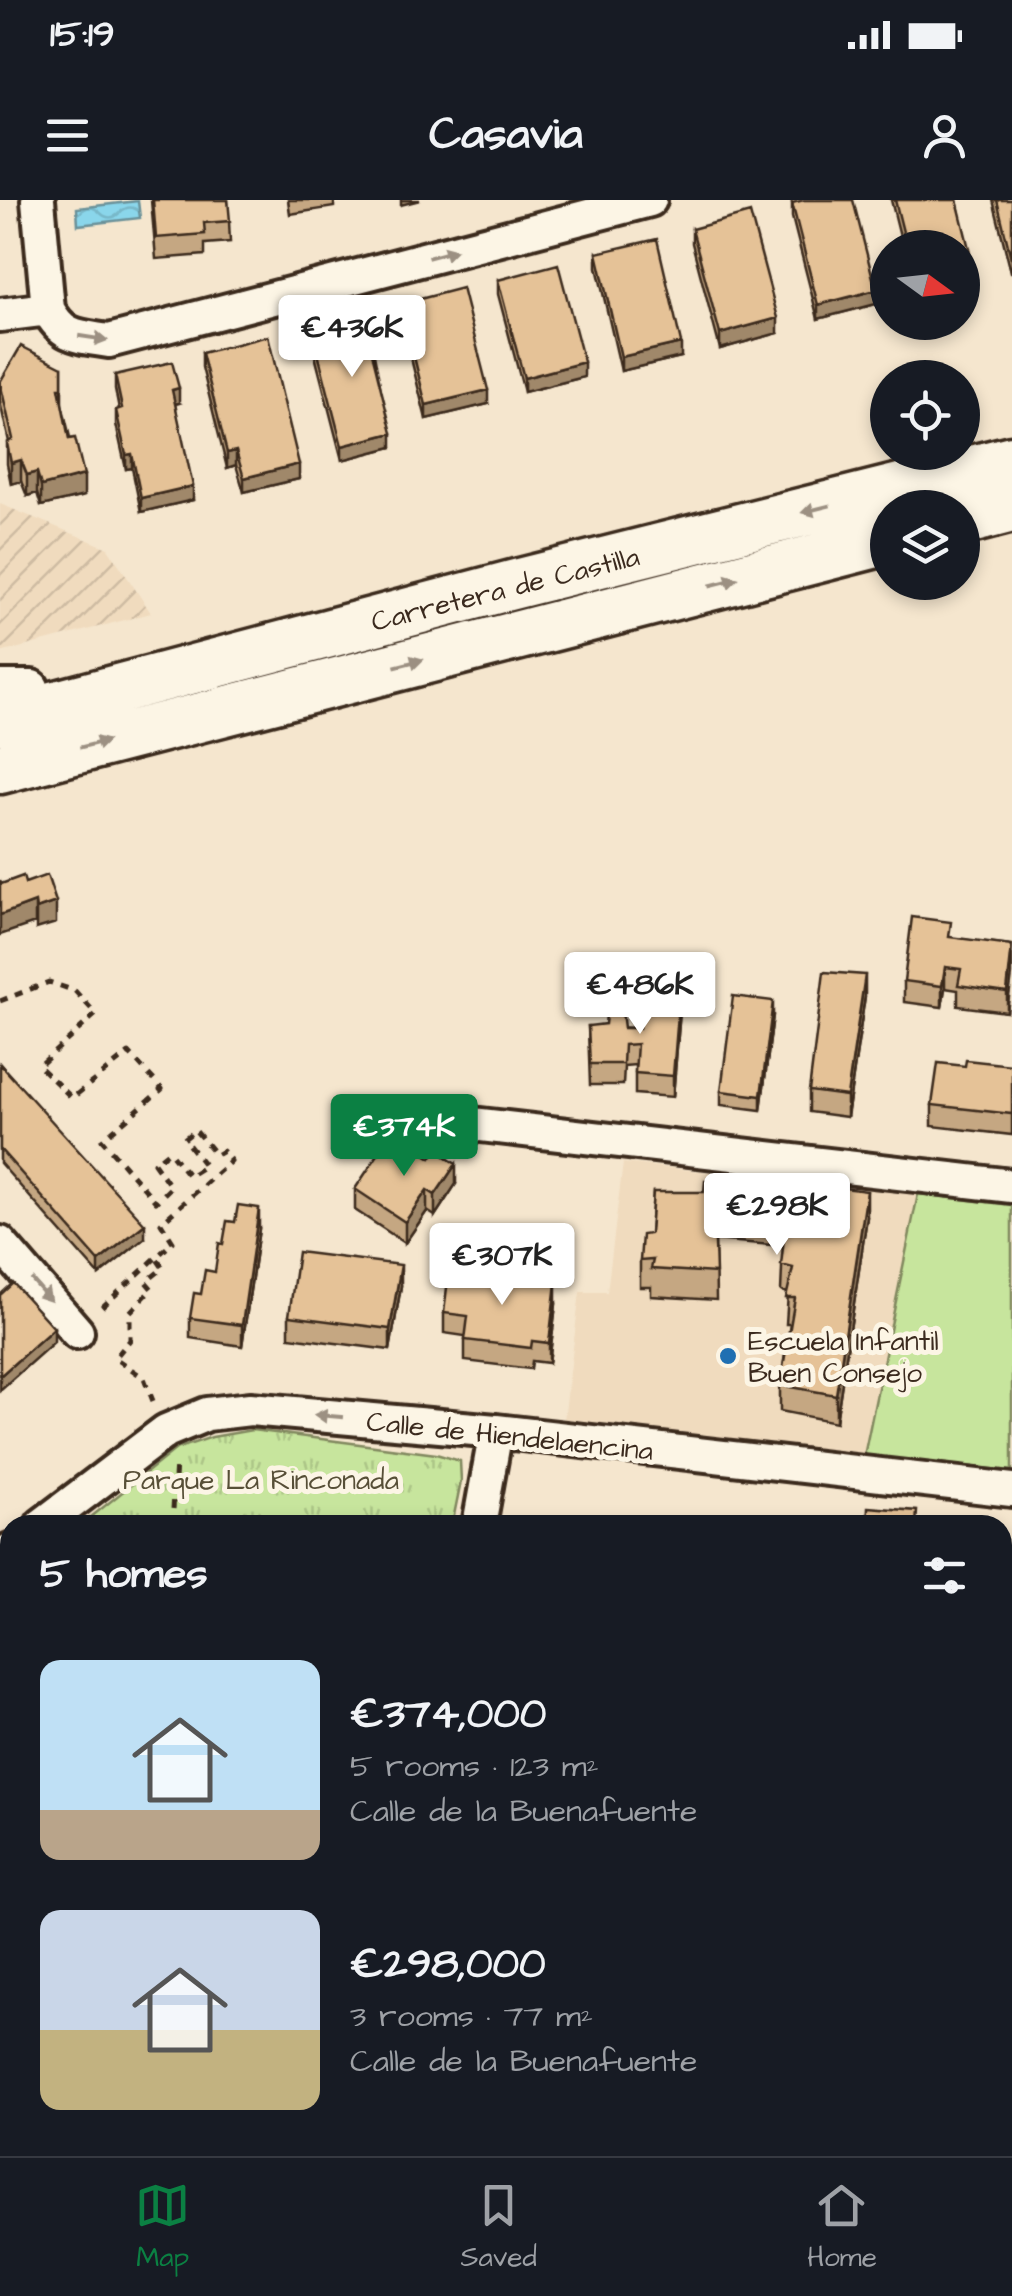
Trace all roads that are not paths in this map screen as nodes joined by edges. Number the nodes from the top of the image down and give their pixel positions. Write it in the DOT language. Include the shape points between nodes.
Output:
graph roads {
  1 [pos="38,200"];
  2 [pos="650,200"];
  3 [pos="48,309"];
  4 [pos="0,315"];
  5 [pos="1012,460"];
  6 [pos="1012,508"];
  7 [pos="980,516"];
  8 [pos="870,545"];
  9 [pos="8,697"];
  10 [pos="0,768"];
  11 [pos="472,1124"];
  12 [pos="1012,1186"];
  13 [pos="2,1248"];
  14 [pos="78,1332"];
  15 [pos="496,1432"];
  16 [pos="1012,1490"];
  17 [pos="55,1515"];
  18 [pos="481,1515"];
  1 -- 3 [label="street"];
  3 -- 2 [label="street, one-way" via="67,333 109,341"];
  3 -- 4 [label="street"];
  5 -- 9 [label="highway, Carretera de Castilla, one-way" via="516,584"];
  6 -- 7 [label="highway"];
  10 -- 8 [label="highway, Carretera de Castilla, one-way"];
  11 -- 12 [label="street"];
  13 -- 14 [label="street, one-way"];
  15 -- 16 [label="street, Calle de Hiendelaencina"];
  15 -- 17 [label="street, Calle de Hiendelaencina, one-way" via="250,1409 207,1414 166,1430"];
  15 -- 18 [label="street"];
}
